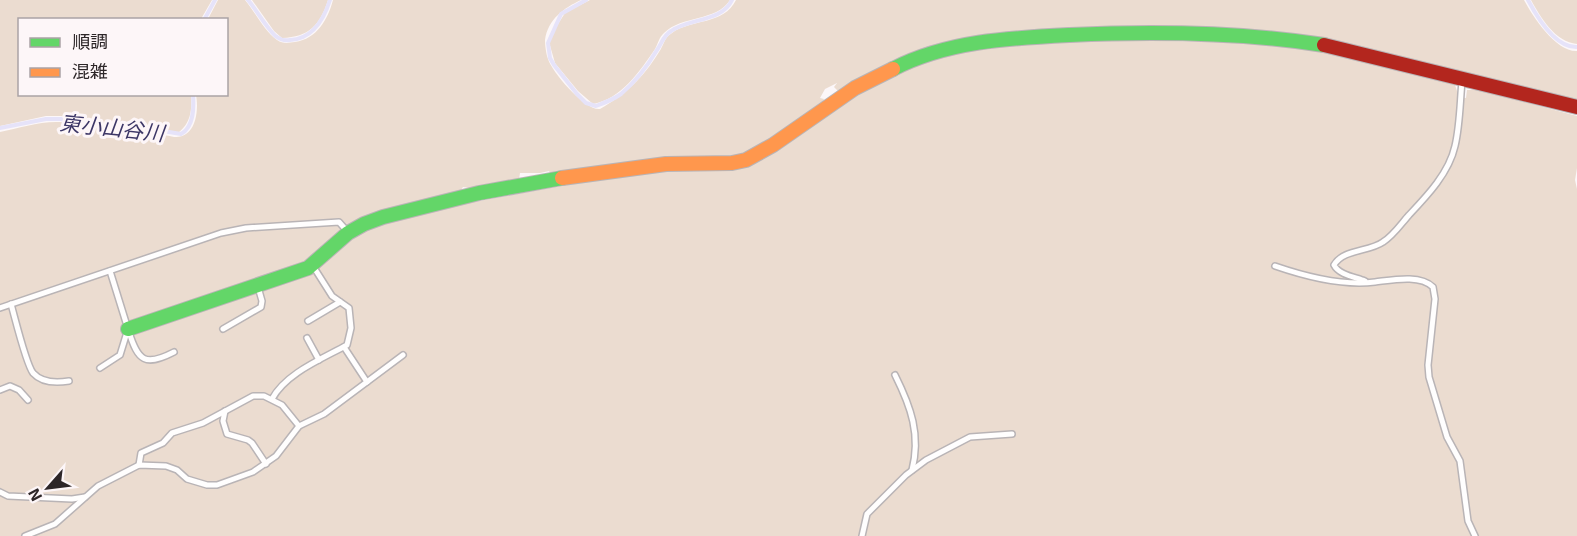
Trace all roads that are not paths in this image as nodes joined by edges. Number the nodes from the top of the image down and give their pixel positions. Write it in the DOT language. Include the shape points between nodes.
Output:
graph roads {
  1 [pos="1462,80"];
  2 [pos="1577,106"];
  3 [pos="348,233"];
  4 [pos="312,264"];
  5 [pos="1275,266"];
  6 [pos="110,271"];
  7 [pos="1372,283"];
  8 [pos="257,285"];
  9 [pos="340,303"];
  10 [pos="11,304"];
  11 [pos="0,308"];
  12 [pos="308,321"];
  13 [pos="128,329"];
  14 [pos="223,329"];
  15 [pos="307,338"];
  16 [pos="344,347"];
  17 [pos="174,352"];
  18 [pos="403,355"];
  19 [pos="319,360"];
  20 [pos="100,369"];
  21 [pos="895,375"];
  22 [pos="69,381"];
  23 [pos="367,382"];
  24 [pos="0,390"];
  25 [pos="272,399"];
  26 [pos="28,400"];
  27 [pos="225,411"];
  28 [pos="299,426"];
  29 [pos="1012,434"];
  30 [pos="266,464"];
  31 [pos="138,465"];
  32 [pos="912,470"];
  33 [pos="0,492"];
  34 [pos="87,496"];
  35 [pos="25,536"];
  36 [pos="862,536"];
  37 [pos="1475,536"];
  1 -- 2 [label="street"];
  1 -- 3 [label="street" via="1290,39 1111,33 962,45 908,61 855,88 746,160 598,172 479,193 383,217"];
  1 -- 7 [label="lane" via="1455,146 1440,178 1384,242 1345,256 1334,265 1342,273"];
  3 -- 4 [label="street"];
  3 -- 6 [label="lane" via="339,222 246,228"];
  4 -- 8 [label="street"];
  4 -- 9 [label="lane"];
  5 -- 7 [label="lane" via="1313,277"];
  6 -- 10 [label="lane"];
  6 -- 13 [label="lane"];
  7 -- 37 [label="lane" via="1423,280 1433,287 1436,299 1429,377 1447,437 1460,461 1468,521"];
  8 -- 13 [label="street"];
  8 -- 14 [label="lane" via="261,307"];
  9 -- 12 [label="lane"];
  9 -- 16 [label="lane" via="349,308 351,316 350,337"];
  10 -- 11 [label="lane"];
  10 -- 22 [label="lane" via="32,371 50,382"];
  13 -- 17 [label="lane" via="134,347 146,360 161,359"];
  13 -- 20 [label="lane" via="120,355"];
  15 -- 19 [label="lane"];
  16 -- 19 [label="lane"];
  16 -- 23 [label="lane"];
  18 -- 23 [label="lane"];
  19 -- 25 [label="lane" via="285,383"];
  21 -- 32 [label="lane" via="915,426"];
  23 -- 28 [label="lane" via="324,414"];
  24 -- 26 [label="lane" via="10,386"];
  25 -- 27 [label="lane" via="253,396"];
  25 -- 28 [label="lane"];
  27 -- 30 [label="lane" via="227,434 252,443"];
  27 -- 31 [label="lane" via="172,433 141,453"];
  28 -- 30 [label="lane"];
  29 -- 32 [label="lane" via="970,436"];
  30 -- 31 [label="lane" via="217,485 196,483 166,466"];
  31 -- 34 [label="lane"];
  32 -- 36 [label="lane" via="867,514"];
  33 -- 34 [label="lane" via="8,496 72,499"];
  34 -- 35 [label="lane" via="55,524"];
}
